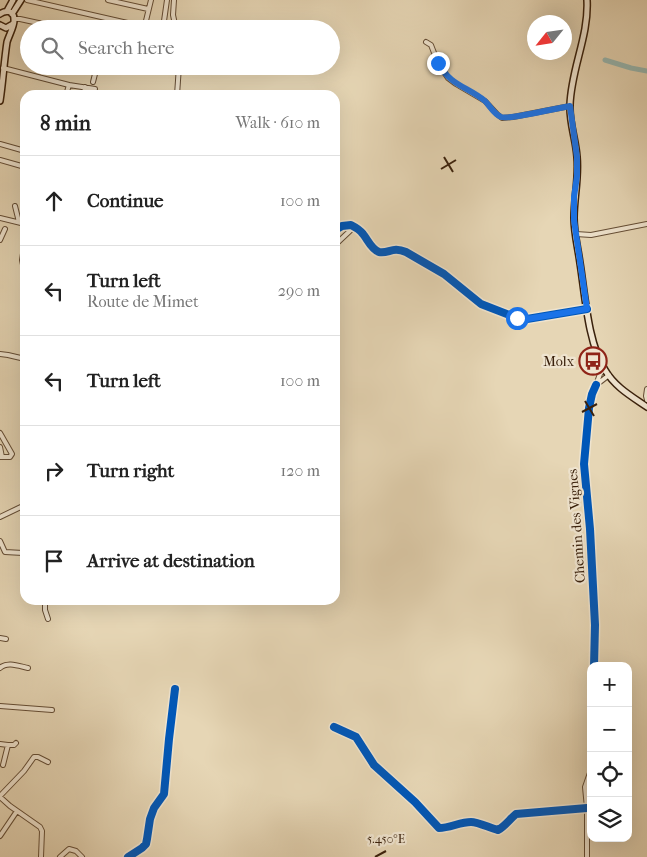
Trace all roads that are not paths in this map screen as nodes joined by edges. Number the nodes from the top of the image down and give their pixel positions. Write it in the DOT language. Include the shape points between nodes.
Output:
graph roads {
  1 [pos="13,0"];
  2 [pos="21,0"];
  3 [pos="27,0"];
  4 [pos="108,0"];
  5 [pos="151,0"];
  6 [pos="166,0"];
  7 [pos="174,0"];
  8 [pos="587,0"];
  9 [pos="148,9"];
  10 [pos="0,14"];
  11 [pos="12,17"];
  12 [pos="25,20"];
  13 [pos="111,20"];
  14 [pos="146,20"];
  15 [pos="164,20"];
  16 [pos="175,20"];
  17 [pos="2,26"];
  18 [pos="8,40"];
  19 [pos="426,42"];
  20 [pos="2,74"];
  21 [pos="94,75"];
  22 [pos="178,75"];
  23 [pos="92,82"];
  24 [pos="69,85"];
  25 [pos="85,87"];
  26 [pos="95,89"];
  27 [pos="68,90"];
  28 [pos="85,90"];
  29 [pos="177,90"];
  30 [pos="0,101"];
  31 [pos="570,106"];
  32 [pos="0,144"];
  33 [pos="20,150"];
  34 [pos="0,160"];
  35 [pos="20,166"];
  36 [pos="15,206"];
  37 [pos="0,217"];
  38 [pos="19,222"];
  39 [pos="647,224"];
  40 [pos="340,227"];
  41 [pos="354,227"];
  42 [pos="5,229"];
  43 [pos="576,234"];
  44 [pos="0,240"];
  45 [pos="340,240"];
  46 [pos="587,309"];
  47 [pos="0,354"];
  48 [pos="20,358"];
  49 [pos="604,369"];
  50 [pos="608,376"];
  51 [pos="596,386"];
  52 [pos="647,389"];
  53 [pos="647,400"];
  54 [pos="647,407"];
  55 [pos="0,433"];
  56 [pos="0,447"];
  57 [pos="1,457"];
  58 [pos="20,507"];
  59 [pos="0,517"];
  60 [pos="0,541"];
  61 [pos="20,553"];
  62 [pos="45,605"];
  63 [pos="48,619"];
  64 [pos="0,638"];
  65 [pos="6,639"];
  66 [pos="594,662"];
  67 [pos="0,668"];
  68 [pos="28,668"];
  69 [pos="175,689"];
  70 [pos="0,706"];
  71 [pos="52,710"];
  72 [pos="334,727"];
  73 [pos="16,742"];
  74 [pos="0,744"];
  75 [pos="8,745"];
  76 [pos="48,762"];
  77 [pos="3,765"];
  78 [pos="587,781"];
  79 [pos="0,796"];
  80 [pos="587,808"];
  81 [pos="17,811"];
  82 [pos="0,836"];
  83 [pos="587,842"];
  84 [pos="41,857"];
  85 [pos="60,857"];
  86 [pos="82,857"];
  87 [pos="128,857"];
  88 [pos="587,857"];
  1 -- 11 [label="main road"];
  2 -- 11 [label="main road"];
  3 -- 13 [label="street"];
  4 -- 9 [label="street"];
  5 -- 9 [label="street"];
  6 -- 15 [label="street"];
  7 -- 16 [label="street"];
  8 -- 31 [label="main road" via="587,19"];
  9 -- 14 [label="street"];
  10 -- 11 [label="main road"];
  11 -- 12 [label="street"];
  11 -- 17 [label="main road" via="11,26"];
  11 -- 18 [label="main road"];
  17 -- 18 [label="main road"];
  18 -- 20 [label="main road"];
  19 -- 31 [label="street" via="431,45 448,78 485,101 502,118"];
  20 -- 24 [label="street"];
  20 -- 30 [label="main road"];
  21 -- 23 [label="street"];
  22 -- 29 [label="street"];
  24 -- 25 [label="street"];
  24 -- 27 [label="street"];
  25 -- 26 [label="street"];
  25 -- 28 [label="street"];
  31 -- 43 [label="main road" via="577,157"];
  32 -- 33 [label="street"];
  34 -- 35 [label="street"];
  36 -- 38 [label="street"];
  37 -- 38 [label="street"];
  39 -- 43 [label="street" via="592,235"];
  40 -- 41 [label="street"];
  41 -- 45 [label="street"];
  41 -- 46 [label="street" via="379,252 394,249 406,252 444,274 481,304 517,318"];
  42 -- 44 [label="street"];
  43 -- 46 [label="main road"];
  46 -- 49 [label="main road" via="596,352"];
  47 -- 48 [label="street"];
  49 -- 50 [label="main road"];
  49 -- 51 [label="street, Chemin des Vignes"];
  50 -- 51 [label="street"];
  50 -- 54 [label="main road"];
  51 -- 66 [label="street, Chemin des Vignes" via="589,408 584,464 595,625"];
  52 -- 53 [label="street"];
  55 -- 57 [label="street" via="12,454 10,458"];
  56 -- 57 [label="street"];
  58 -- 59 [label="street"];
  60 -- 61 [label="street" via="5,552"];
  62 -- 63 [label="street"];
  64 -- 65 [label="street"];
  67 -- 68 [label="street" via="7,664"];
  69 -- 87 [label="street" via="164,794 150,819 146,844"];
  70 -- 71 [label="street"];
  72 -- 80 [label="street" via="356,737 374,764 439,828 472,822 498,830 516,814"];
  73 -- 75 [label="street"];
  74 -- 75 [label="street"];
  75 -- 77 [label="street"];
  76 -- 79 [label="street" via="34,757"];
  78 -- 80 [label="street"];
  79 -- 81 [label="street"];
  81 -- 82 [label="street"];
  81 -- 84 [label="street" via="41,828"];
  83 -- 88 [label="street"];
  85 -- 86 [label="street" via="69,849"];
}
